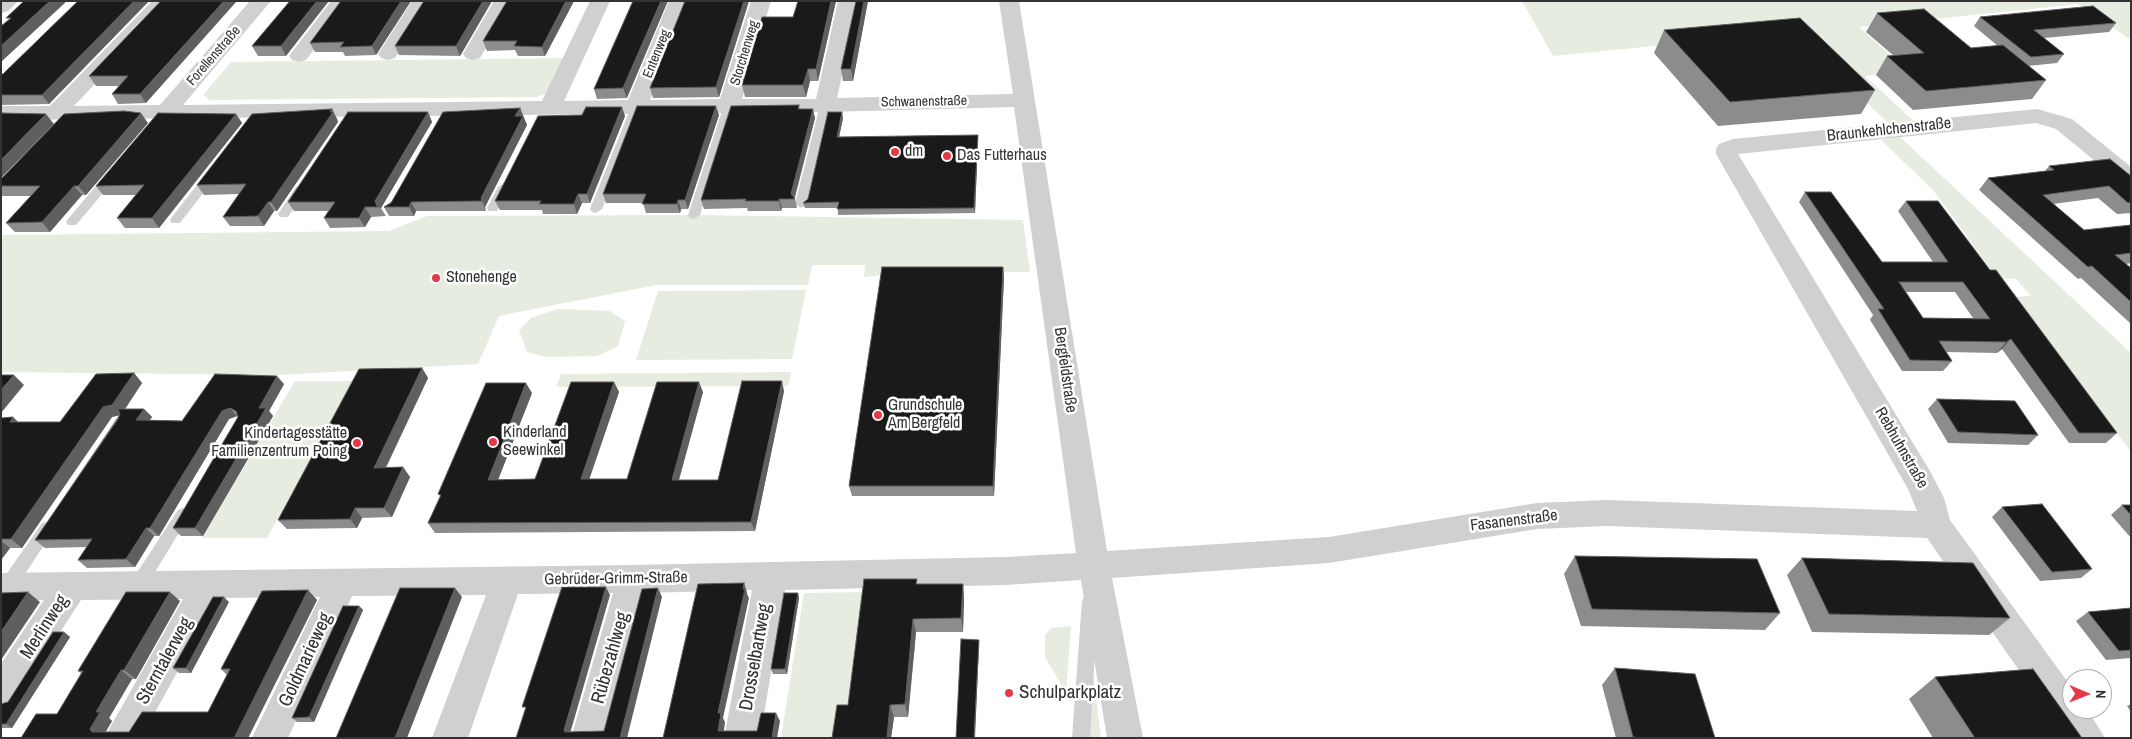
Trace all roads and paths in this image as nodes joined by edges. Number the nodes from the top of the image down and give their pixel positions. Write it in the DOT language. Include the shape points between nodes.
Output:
graph roads {
  1 [pos="8,1"];
  2 [pos="163,1"];
  3 [pos="261,1"];
  4 [pos="341,1"];
  5 [pos="422,1"];
  6 [pos="504,1"];
  7 [pos="600,1"];
  8 [pos="679,1"];
  9 [pos="762,1"];
  10 [pos="848,1"];
  11 [pos="1009,1"];
  12 [pos="1,7"];
  13 [pos="388,54"];
  14 [pos="473,54"];
  15 [pos="299,56"];
  16 [pos="1023,100"];
  17 [pos="729,105"];
  18 [pos="825,105"];
  19 [pos="636,106"];
  20 [pos="544,110"];
  21 [pos="1,112"];
  22 [pos="64,116"];
  23 [pos="163,116"];
  24 [pos="1727,149"];
  25 [pos="121,164"];
  26 [pos="218,165"];
  27 [pos="510,175"];
  28 [pos="2131,179"];
  29 [pos="306,182"];
  30 [pos="801,204"];
  31 [pos="493,208"];
  32 [pos="596,209"];
  33 [pos="284,214"];
  34 [pos="694,215"];
  35 [pos="176,220"];
  36 [pos="72,222"];
  37 [pos="193,498"];
  38 [pos="53,519"];
  39 [pos="1936,525"];
  40 [pos="1094,565"];
  41 [pos="771,576"];
  42 [pos="633,579"];
  43 [pos="507,580"];
  44 [pos="343,582"];
  45 [pos="208,584"];
  46 [pos="138,585"];
  47 [pos="72,586"];
  48 [pos="4,587"];
  49 [pos="1,694"];
  50 [pos="122,738"];
  51 [pos="270,738"];
  52 [pos="450,738"];
  53 [pos="589,738"];
  54 [pos="742,738"];
  55 [pos="1081,738"];
  56 [pos="1125,738"];
  57 [pos="2087,738"];
  1 -- 12 [label="street"];
  2 -- 22 [label="street"];
  3 -- 23 [label="street, Forellenstraße"];
  4 -- 15 [label="street"];
  5 -- 13 [label="street"];
  6 -- 14 [label="street"];
  7 -- 20 [label="street"];
  8 -- 19 [label="street, Entenweg"];
  9 -- 17 [label="street, Storchenweg"];
  10 -- 18 [label="street"];
  11 -- 16 [label="street, Bergfeldstraße"];
  16 -- 18 [label="street, Schwanenstraße"];
  16 -- 40 [label="street, Bergfeldstraße"];
  17 -- 18 [label="street, Schwanenstraße"];
  17 -- 19 [label="street, Schwanenstraße"];
  17 -- 34 [label="lane"];
  18 -- 30 [label="lane"];
  19 -- 20 [label="street, Schwanenstraße"];
  19 -- 32 [label="lane"];
  20 -- 23 [label="street, Schwanenstraße" via="348,117"];
  21 -- 22 [label="street, Schwanenstraße"];
  22 -- 23 [label="street, Schwanenstraße"];
  24 -- 28 [label="street, Braunkehlchenstraße" via="2037,116 2064,124"];
  24 -- 39 [label="street, Rebhuhnstraße" via="1919,480 1929,498"];
  25 -- 36 [label="lane"];
  26 -- 35 [label="lane"];
  27 -- 31 [label="lane"];
  29 -- 33 [label="lane"];
  37 -- 46 [label="lane"];
  38 -- 48 [label="lane"];
  39 -- 40 [label="street, Fasanenstraße" via="1607,513 1537,516 1328,550"];
  39 -- 57 [label="street, Rebhuhnstraße"];
  40 -- 41 [label="street, Gebrüder-Grimm-Straße" via="1006,571"];
  40 -- 55 [label="lane" via="1087,624"];
  40 -- 56 [label="street, Bergfeldstraße"];
  41 -- 42 [label="street, Gebrüder-Grimm-Straße"];
  41 -- 54 [label="street, Drosselbartweg"];
  42 -- 43 [label="street, Gebrüder-Grimm-Straße"];
  42 -- 53 [label="street, Rübezahlweg"];
  43 -- 44 [label="street, Gebrüder-Grimm-Straße"];
  43 -- 52 [label="street"];
  44 -- 45 [label="street, Gebrüder-Grimm-Straße"];
  44 -- 51 [label="street, Goldmarieweg"];
  45 -- 46 [label="street, Gebrüder-Grimm-Straße"];
  45 -- 50 [label="street, Sterntalerweg"];
  46 -- 47 [label="street, Gebrüder-Grimm-Straße"];
  47 -- 48 [label="street, Gebrüder-Grimm-Straße"];
  47 -- 49 [label="street, Merlinweg"];
}
